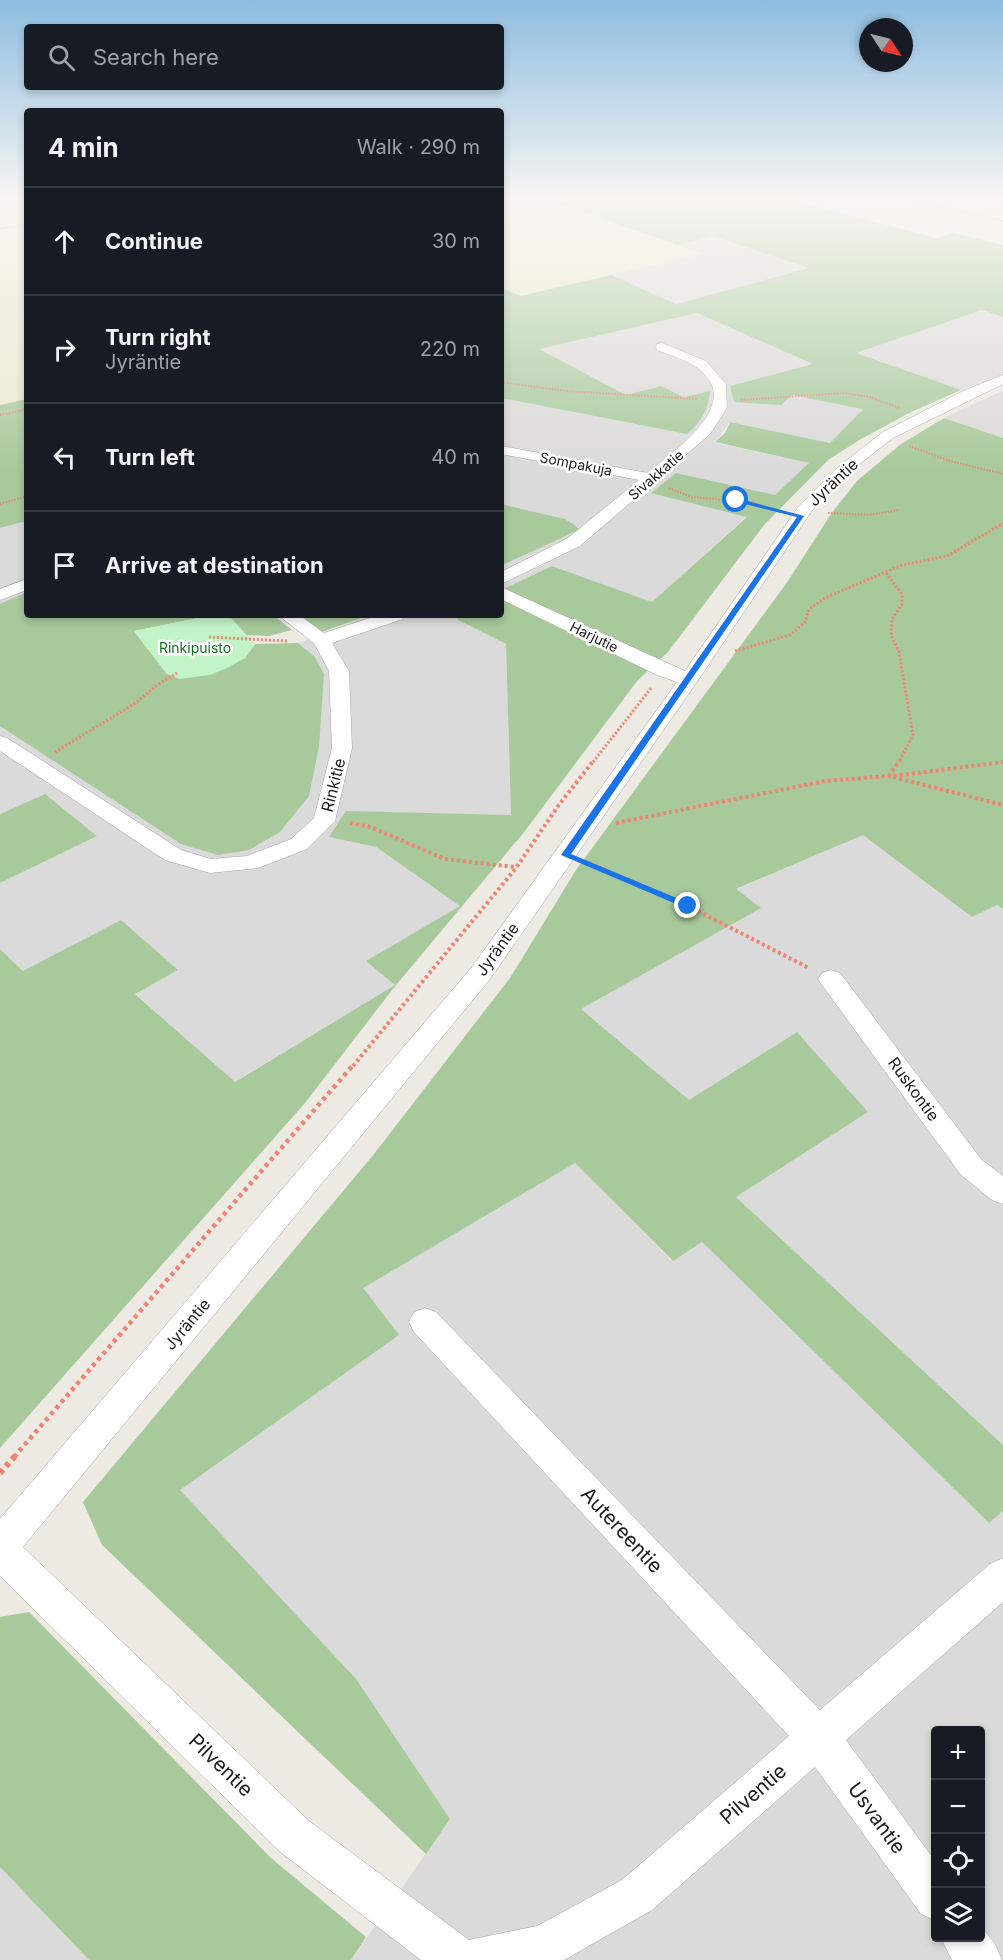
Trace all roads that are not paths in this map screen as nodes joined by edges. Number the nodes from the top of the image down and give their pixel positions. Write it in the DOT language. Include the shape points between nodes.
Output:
graph roads {
  1 [pos="662,347"];
  2 [pos="1003,379"];
  3 [pos="504,451"];
  4 [pos="650,480"];
  5 [pos="504,577"];
  6 [pos="24,585"];
  7 [pos="504,593"];
  8 [pos="0,595"];
  9 [pos="291,618"];
  10 [pos="388,618"];
  11 [pos="319,639"];
  12 [pos="695,669"];
  13 [pos="0,742"];
  14 [pos="831,979"];
  15 [pos="1003,1192"];
  16 [pos="425,1322"];
  17 [pos="0,1548"];
  18 [pos="1003,1577"];
  19 [pos="819,1737"];
  20 [pos="931,1892"];
  21 [pos="966,1942"];
  22 [pos="458,1960"];
  23 [pos="475,1960"];
  24 [pos="979,1960"];
  1 -- 4 [label="street, Sivakkatie" via="701,364 719,384 720,408 703,434"];
  2 -- 12 [label="street, Jyräntie" via="888,435 843,470 802,512"];
  3 -- 4 [label="street, Sompakuja"];
  4 -- 5 [label="street, Sivakkatie" via="574,542"];
  6 -- 8 [label="street"];
  7 -- 12 [label="street, Harjutie" via="664,671"];
  9 -- 11 [label="street, Rinkitie"];
  10 -- 11 [label="street"];
  11 -- 13 [label="street, Rinkitie" via="339,671 342,748 324,821 299,844 250,863 210,866 173,855"];
  12 -- 17 [label="street, Jyräntie" via="481,973"];
  14 -- 15 [label="street, Ruskontie" via="971,1167"];
  16 -- 19 [label="street, Autereentie"];
  17 -- 22 [label="street, Pilventie" via="294,1836"];
  18 -- 19 [label="street, Pilventie"];
  19 -- 20 [label="street, Usvantie"];
  19 -- 23 [label="street, Pilventie" via="637,1895 543,1947"];
  21 -- 24 [label="street"];
}
